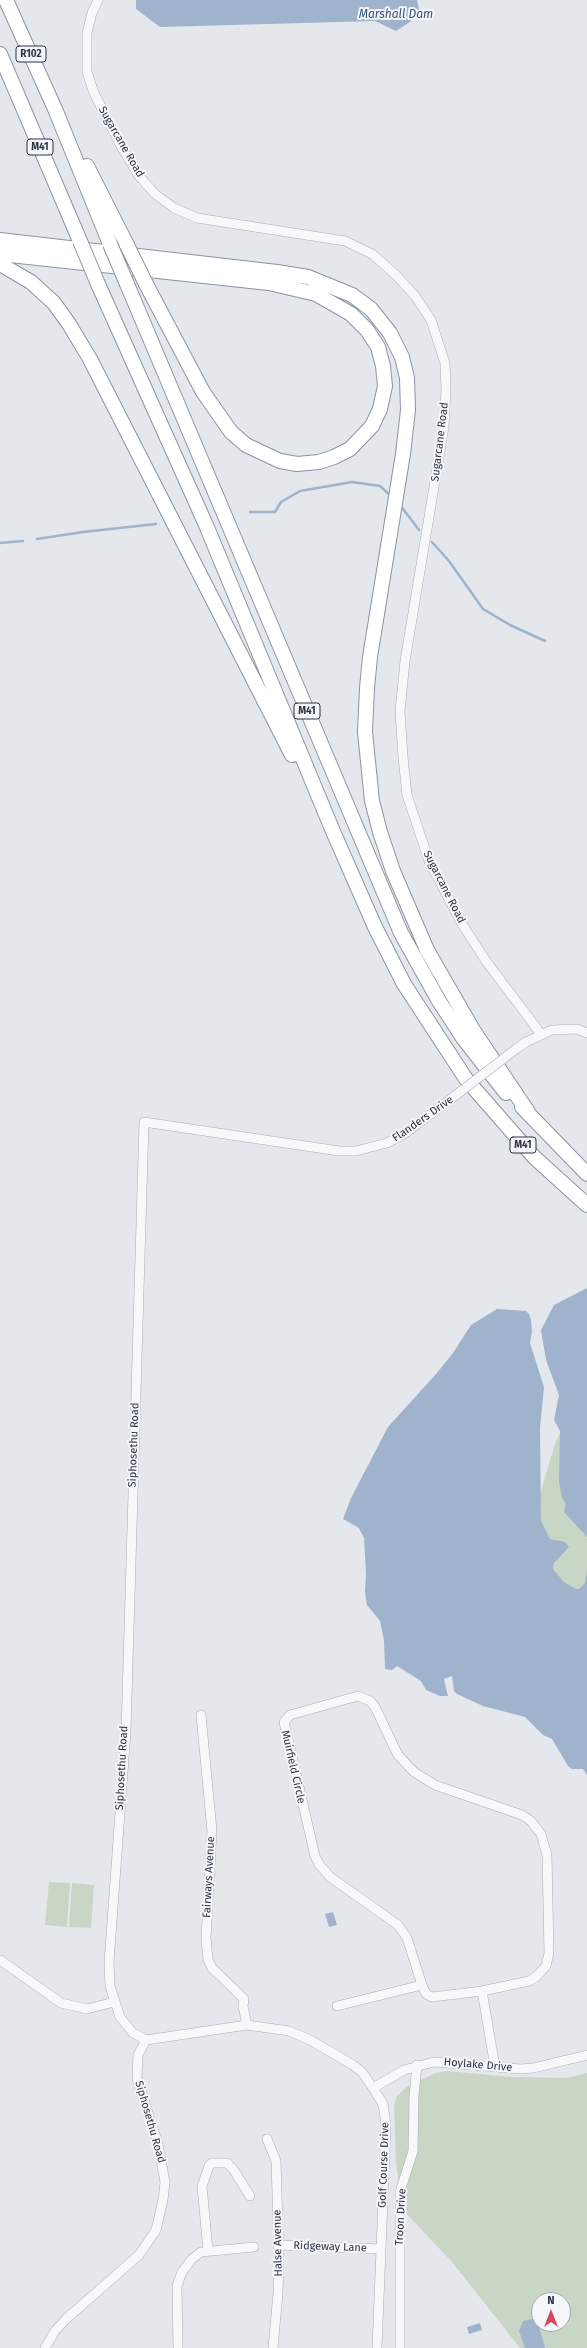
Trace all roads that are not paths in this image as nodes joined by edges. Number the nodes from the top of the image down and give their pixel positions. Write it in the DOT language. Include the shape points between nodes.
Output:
graph roads {
  1 [pos="6,0"];
  2 [pos="98,0"];
  3 [pos="0,54"];
  4 [pos="55,109"];
  5 [pos="0,240"];
  6 [pos="0,254"];
  7 [pos="0,264"];
  8 [pos="332,829"];
  9 [pos="587,1033"];
  10 [pos="541,1034"];
  11 [pos="528,1112"];
  12 [pos="144,1122"];
  13 [pos="587,1174"];
  14 [pos="587,1205"];
  15 [pos="201,1715"];
  16 [pos="0,1960"];
  17 [pos="422,1985"];
  18 [pos="482,1991"];
  19 [pos="114,2002"];
  20 [pos="337,2006"];
  21 [pos="247,2025"];
  22 [pos="146,2040"];
  23 [pos="587,2055"];
  24 [pos="417,2064"];
  25 [pos="495,2067"];
  26 [pos="373,2088"];
  27 [pos="268,2139"];
  28 [pos="250,2196"];
  29 [pos="279,2245"];
  30 [pos="254,2248"];
  31 [pos="381,2249"];
  32 [pos="208,2251"];
  33 [pos="45,2348"];
  34 [pos="178,2348"];
  35 [pos="273,2348"];
  36 [pos="377,2348"];
  37 [pos="400,2348"];
  1 -- 4 [label="highway, R102"];
  2 -- 10 [label="street, Sugarcane Road" via="87,33 87,72 94,93 122,148 139,176 155,194 174,208 197,218 345,241 372,254 396,275 415,296 431,320 445,363 446,390 444,427 405,661 400,711 407,795 429,861 462,924"];
  3 -- 8 [label="highway, M41, bridge" via="98,284 206,526"];
  4 -- 6 [label="highway, bridge" via="70,132 127,245 146,284 203,392 231,432 246,445 280,461 297,464 319,462 350,449 372,426 380,409 385,386 378,347 367,330 351,314 316,294 269,283"];
  4 -- 11 [label="highway, M41, bridge" via="401,933 463,1038 514,1102"];
  5 -- 11 [label="highway" via="308,277 352,295 371,309 390,333 402,357 407,378 408,410 367,688 365,732 372,801 393,871 427,950 473,1030"];
  7 -- 8 [label="highway" via="31,282 54,303 87,353"];
  8 -- 14 [label="highway, M41" via="398,973 449,1056 479,1095 534,1157"];
  9 -- 10 [label="street, Flanders Drive" via="564,1028"];
  10 -- 12 [label="street, Flanders Drive, bridge" via="516,1049 404,1134 387,1143 356,1151 339,1151"];
  11 -- 13 [label="highway, M41"];
  12 -- 19 [label="street, Siphosethu Road" via="126,1731 109,1962"];
  15 -- 21 [label="street, Fairways Avenue" via="212,1831 206,1938 208,1960 212,1968 244,1999"];
  16 -- 19 [label="street" via="61,2003 87,2009 99,2008"];
  17 -- 18 [label="street, Muirfield Circle" via="426,1994 432,1997"];
  17 -- 18 [label="street, Muirfield Circle" via="403,1931 394,1920 330,1877 315,1856 283,1727 290,1715 351,1697 363,1697 375,1707 398,1755 414,1772 435,1785 522,1815 536,1827 545,1844 547,1855 548,1959 542,1972 529,1981"];
  17 -- 20 [label="street"];
  18 -- 25 [label="street"];
  19 -- 22 [label="street, Siphosethu Road" via="126,2025"];
  21 -- 22 [label="street, Golf Course Drive"];
  21 -- 26 [label="street, Golf Course Drive" via="289,2031 310,2040 353,2065"];
  22 -- 33 [label="street, Siphosethu Road" via="138,2055 137,2078 158,2144 165,2182 156,2230 138,2255 66,2319"];
  23 -- 25 [label="street, Hoylake Drive" via="533,2068"];
  24 -- 25 [label="street, Hoylake Drive" via="448,2062"];
  24 -- 26 [label="street, Hoylake Drive"];
  24 -- 37 [label="street, Troon Drive" via="413,2151 400,2192"];
  26 -- 31 [label="street, Golf Course Drive" via="383,2104 386,2125"];
  27 -- 29 [label="street, Halse Avenue" via="276,2161"];
  28 -- 32 [label="street" via="227,2163 212,2163 209,2166 202,2186"];
  29 -- 31 [label="street, Ridgeway Lane"];
  29 -- 35 [label="street, Halse Avenue" via="279,2282"];
  30 -- 32 [label="street"];
  31 -- 36 [label="street, Golf Course Drive"];
  32 -- 34 [label="street" via="192,2259 178,2279"];
}
